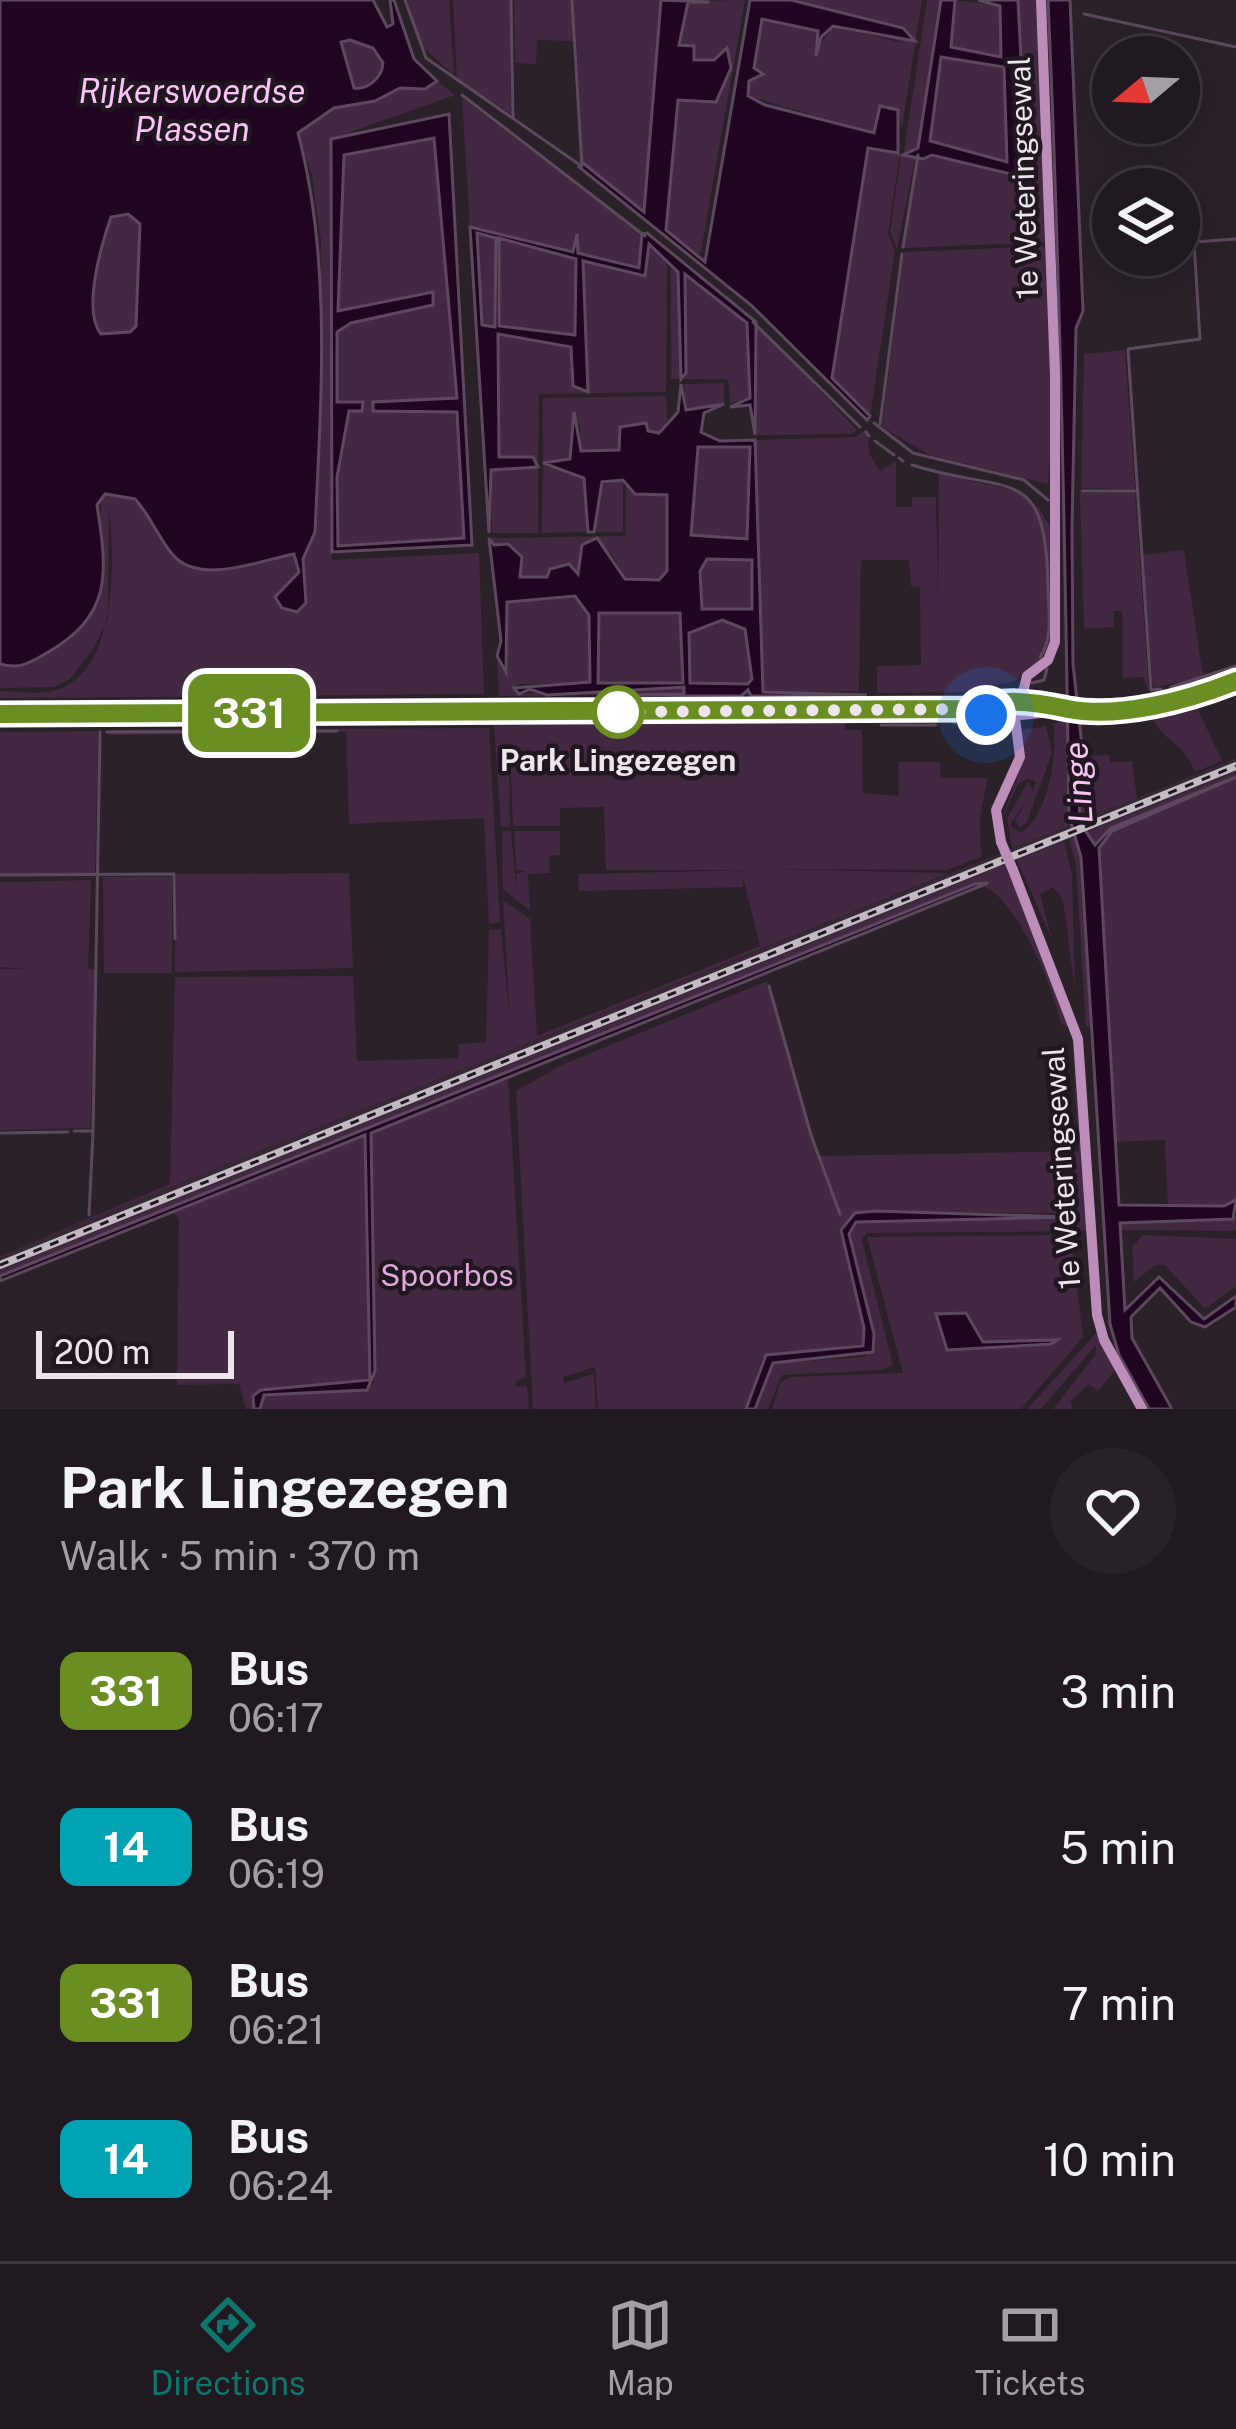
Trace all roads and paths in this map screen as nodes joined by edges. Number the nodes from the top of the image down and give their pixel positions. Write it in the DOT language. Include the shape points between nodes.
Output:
graph roads {
  1 [pos="1041,0"];
  2 [pos="1236,681"];
  3 [pos="1021,700"];
  4 [pos="1036,700"];
  5 [pos="1004,701"];
  6 [pos="965,709"];
  7 [pos="1066,709"];
  8 [pos="0,714"];
  9 [pos="1000,718"];
  10 [pos="1015,718"];
  11 [pos="1033,718"];
  12 [pos="1142,1409"];
  1 -- 3 [label="street, 1e Weteringsewal" via="1055,356 1055,643 1027,676"];
  2 -- 7 [label="street" via="1155,704"];
  3 -- 4 [label="street"];
  3 -- 5 [label="street"];
  4 -- 7 [label="street"];
  4 -- 11 [label="street"];
  5 -- 6 [label="street"];
  5 -- 9 [label="street"];
  6 -- 8 [label="street"];
  6 -- 9 [label="street"];
  7 -- 11 [label="street"];
  9 -- 10 [label="street"];
  10 -- 11 [label="street"];
  10 -- 12 [label="street, 1e Weteringsewal, bridge" via="1020,757 996,811 1001,842 1076,1030 1097,1315"];
}
